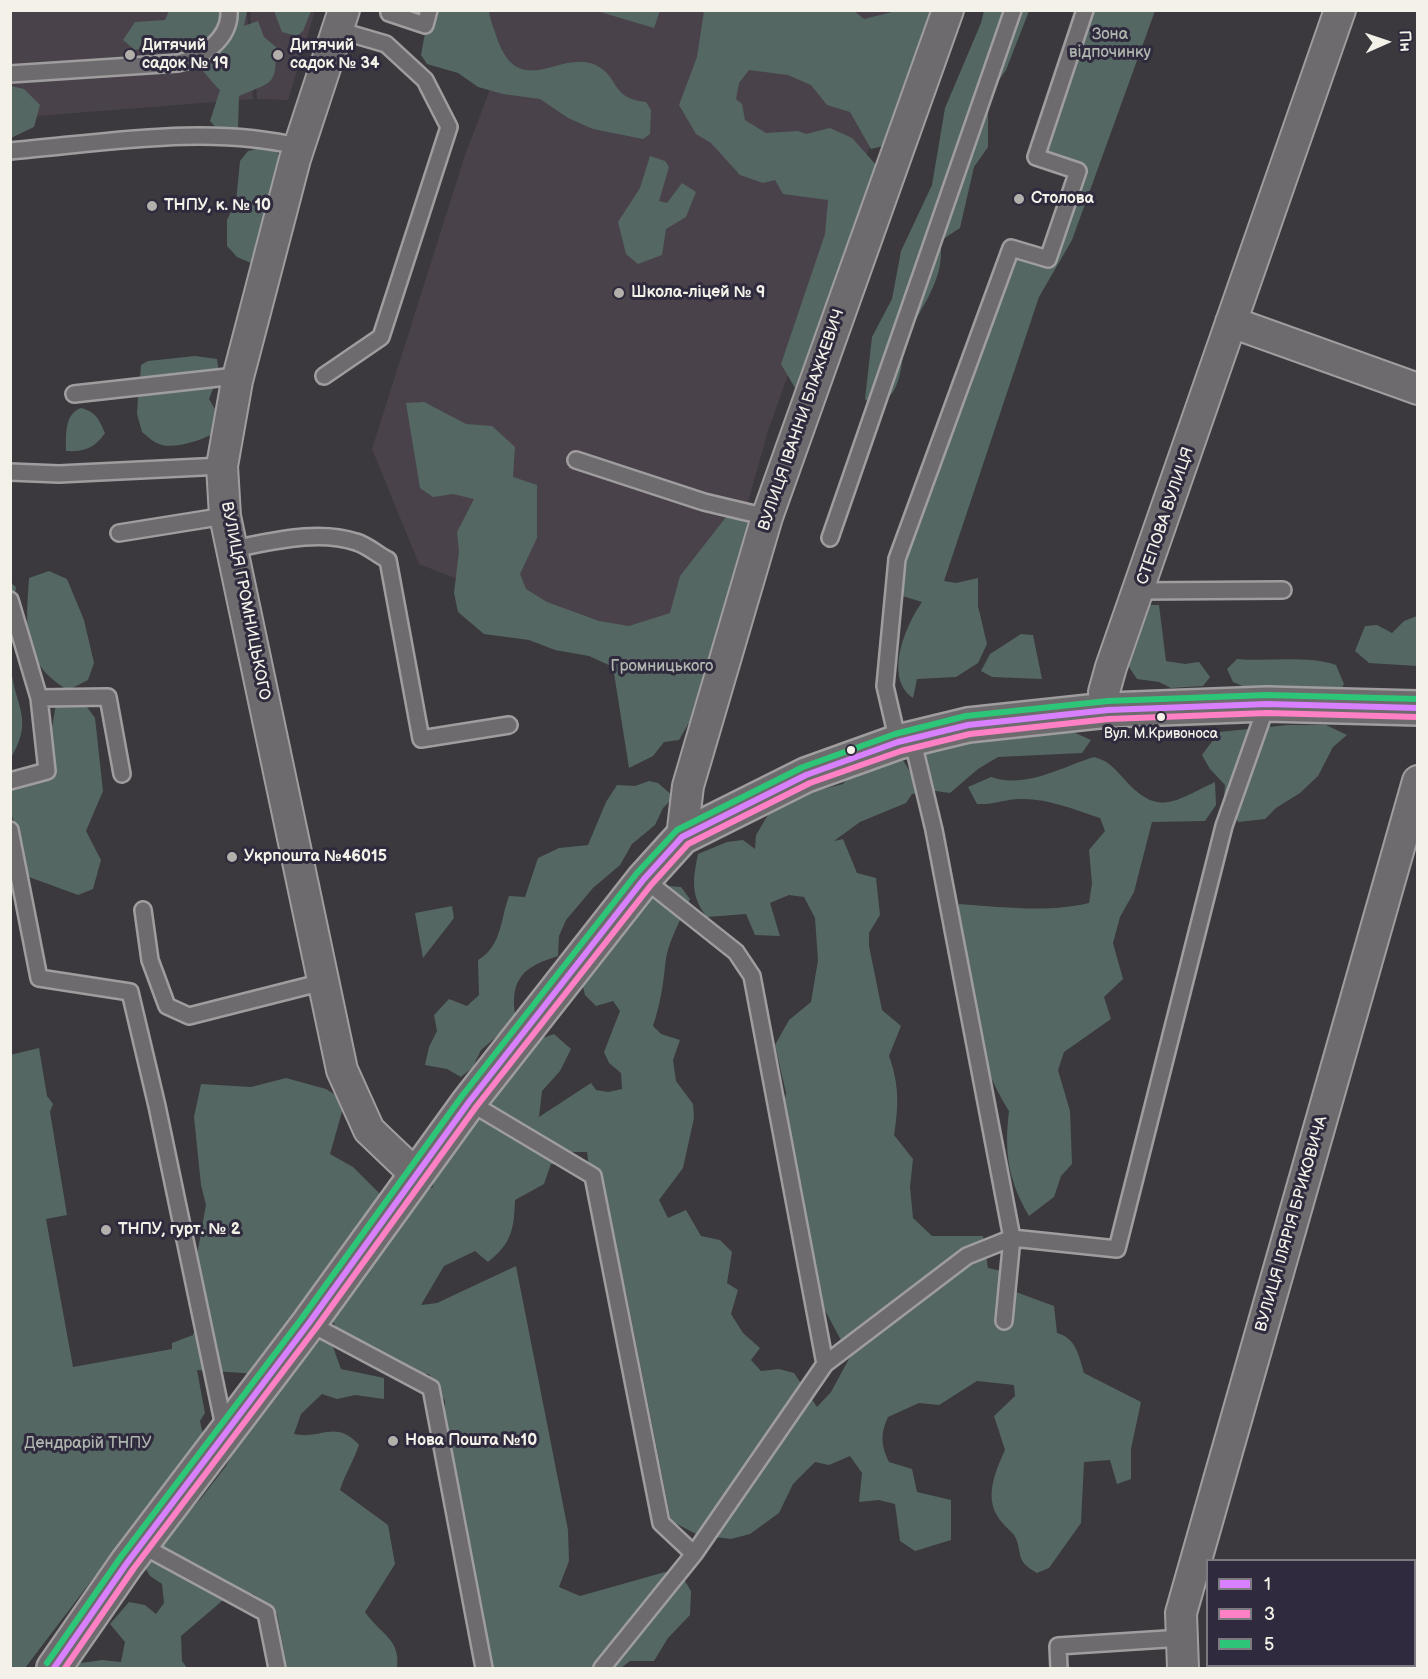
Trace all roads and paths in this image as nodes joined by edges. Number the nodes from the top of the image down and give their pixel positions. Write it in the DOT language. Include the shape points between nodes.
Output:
graph roads {
  1 [pos="229,10"];
  2 [pos="429,10"];
  3 [pos="948,10"];
  4 [pos="1013,10"];
  5 [pos="1085,10"];
  6 [pos="1340,10"];
  7 [pos="389,13"];
  8 [pos="341,20"];
  9 [pos="10,75"];
  10 [pos="300,147"];
  11 [pos="10,151"];
  12 [pos="1231,322"];
  13 [pos="324,376"];
  14 [pos="237,381"];
  15 [pos="1418,389"];
  16 [pos="74,394"];
  17 [pos="576,460"];
  18 [pos="222,466"];
  19 [pos="10,472"];
  20 [pos="225,516"];
  21 [pos="767,517"];
  22 [pos="119,533"];
  23 [pos="830,538"];
  24 [pos="232,549"];
  25 [pos="1283,590"];
  26 [pos="1140,591"];
  27 [pos="10,600"];
  28 [pos="39,698"];
  29 [pos="1268,704"];
  30 [pos="1418,708"];
  31 [pos="1108,710"];
  32 [pos="509,725"];
  33 [pos="905,740"];
  34 [pos="122,774"];
  35 [pos="10,781"];
  36 [pos="1418,781"];
  37 [pos="10,830"];
  38 [pos="682,837"];
  39 [pos="644,879"];
  40 [pos="143,910"];
  41 [pos="323,982"];
  42 [pos="470,1102"];
  43 [pos="416,1175"];
  44 [pos="1012,1238"];
  45 [pos="1004,1321"];
  46 [pos="309,1323"];
  47 [pos="825,1364"];
  48 [pos="225,1431"];
  49 [pos="141,1545"];
  50 [pos="694,1554"];
  51 [pos="1182,1638"];
  52 [pos="54,1668"];
  53 [pos="277,1668"];
  54 [pos="484,1668"];
  55 [pos="602,1668"];
  56 [pos="1059,1668"];
  57 [pos="1183,1668"];
  1 -- 9 [label="lane" via="230,19 220,37 196,59"];
  2 -- 7 [label="lane" via="425,25"];
  3 -- 21 [label="street, ВУЛИЦЯ ІВАННИ БЛАЖКЕВИЧ"];
  4 -- 23 [label="lane"];
  5 -- 33 [label="lane" via="1036,157 1078,171 1048,259 1011,248 897,559 885,686"];
  6 -- 12 [label="street, СТЕПОВА ВУЛИЦЯ"];
  8 -- 10 [label="street, ВУЛИЦЯ ГРОМНИЦЬКОГО"];
  8 -- 13 [label="lane" via="386,44 425,80 449,127 381,337"];
  10 -- 11 [label="lane" via="211,135"];
  10 -- 14 [label="street, ВУЛИЦЯ ГРОМНИЦЬКОГО"];
  12 -- 15 [label="street"];
  12 -- 26 [label="street, СТЕПОВА ВУЛИЦЯ"];
  14 -- 16 [label="lane" via="227,377"];
  14 -- 18 [label="street, ВУЛИЦЯ ГРОМНИЦЬКОГО"];
  17 -- 21 [label="lane" via="704,502"];
  18 -- 19 [label="lane" via="59,474"];
  18 -- 20 [label="street, ВУЛИЦЯ ГРОМНИЦЬКОГО"];
  20 -- 22 [label="lane"];
  20 -- 24 [label="street, ВУЛИЦЯ ГРОМНИЦЬКОГО"];
  21 -- 38 [label="street, ВУЛИЦЯ ІВАННИ БЛАЖКЕВИЧ" via="688,786"];
  24 -- 32 [label="lane" via="323,537 357,542 388,560 422,739"];
  24 -- 41 [label="street, ВУЛИЦЯ ГРОМНИЦЬКОГО"];
  25 -- 26 [label="lane"];
  26 -- 31 [label="street, СТЕПОВА ВУЛИЦЯ" via="1104,692"];
  27 -- 28 [label="lane"];
  28 -- 34 [label="lane" via="108,698"];
  28 -- 35 [label="lane" via="47,771"];
  29 -- 30 [label="main road"];
  29 -- 31 [label="main road"];
  29 -- 44 [label="lane" via="1224,826 1117,1249"];
  31 -- 33 [label="main road" via="968,725"];
  33 -- 38 [label="main road" via="806,775"];
  33 -- 44 [label="lane" via="934,830"];
  36 -- 51 [label="street, ВУЛИЦЯ ІЛЯРІЯ БРИКОВИЧА" via="1181,1613"];
  37 -- 48 [label="lane" via="39,978 129,992"];
  38 -- 39 [label="main road"];
  39 -- 42 [label="main road"];
  39 -- 47 [label="lane" via="736,952 752,976"];
  40 -- 41 [label="lane" via="150,960 167,1006 189,1016"];
  41 -- 43 [label="street, ВУЛИЦЯ ГРОМНИЦЬКОГО" via="342,1070 369,1130"];
  42 -- 43 [label="main road"];
  42 -- 50 [label="lane" via="593,1176 661,1523"];
  43 -- 46 [label="main road"];
  44 -- 45 [label="lane"];
  44 -- 47 [label="lane" via="967,1256"];
  46 -- 48 [label="main road"];
  46 -- 54 [label="lane" via="430,1388"];
  47 -- 50 [label="lane"];
  48 -- 49 [label="main road"];
  49 -- 52 [label="main road"];
  49 -- 53 [label="lane" via="266,1613"];
  50 -- 55 [label="lane"];
  51 -- 56 [label="lane" via="1058,1646"];
  51 -- 57 [label="street, ВУЛИЦЯ ІЛЯРІЯ БРИКОВИЧА"];
}
